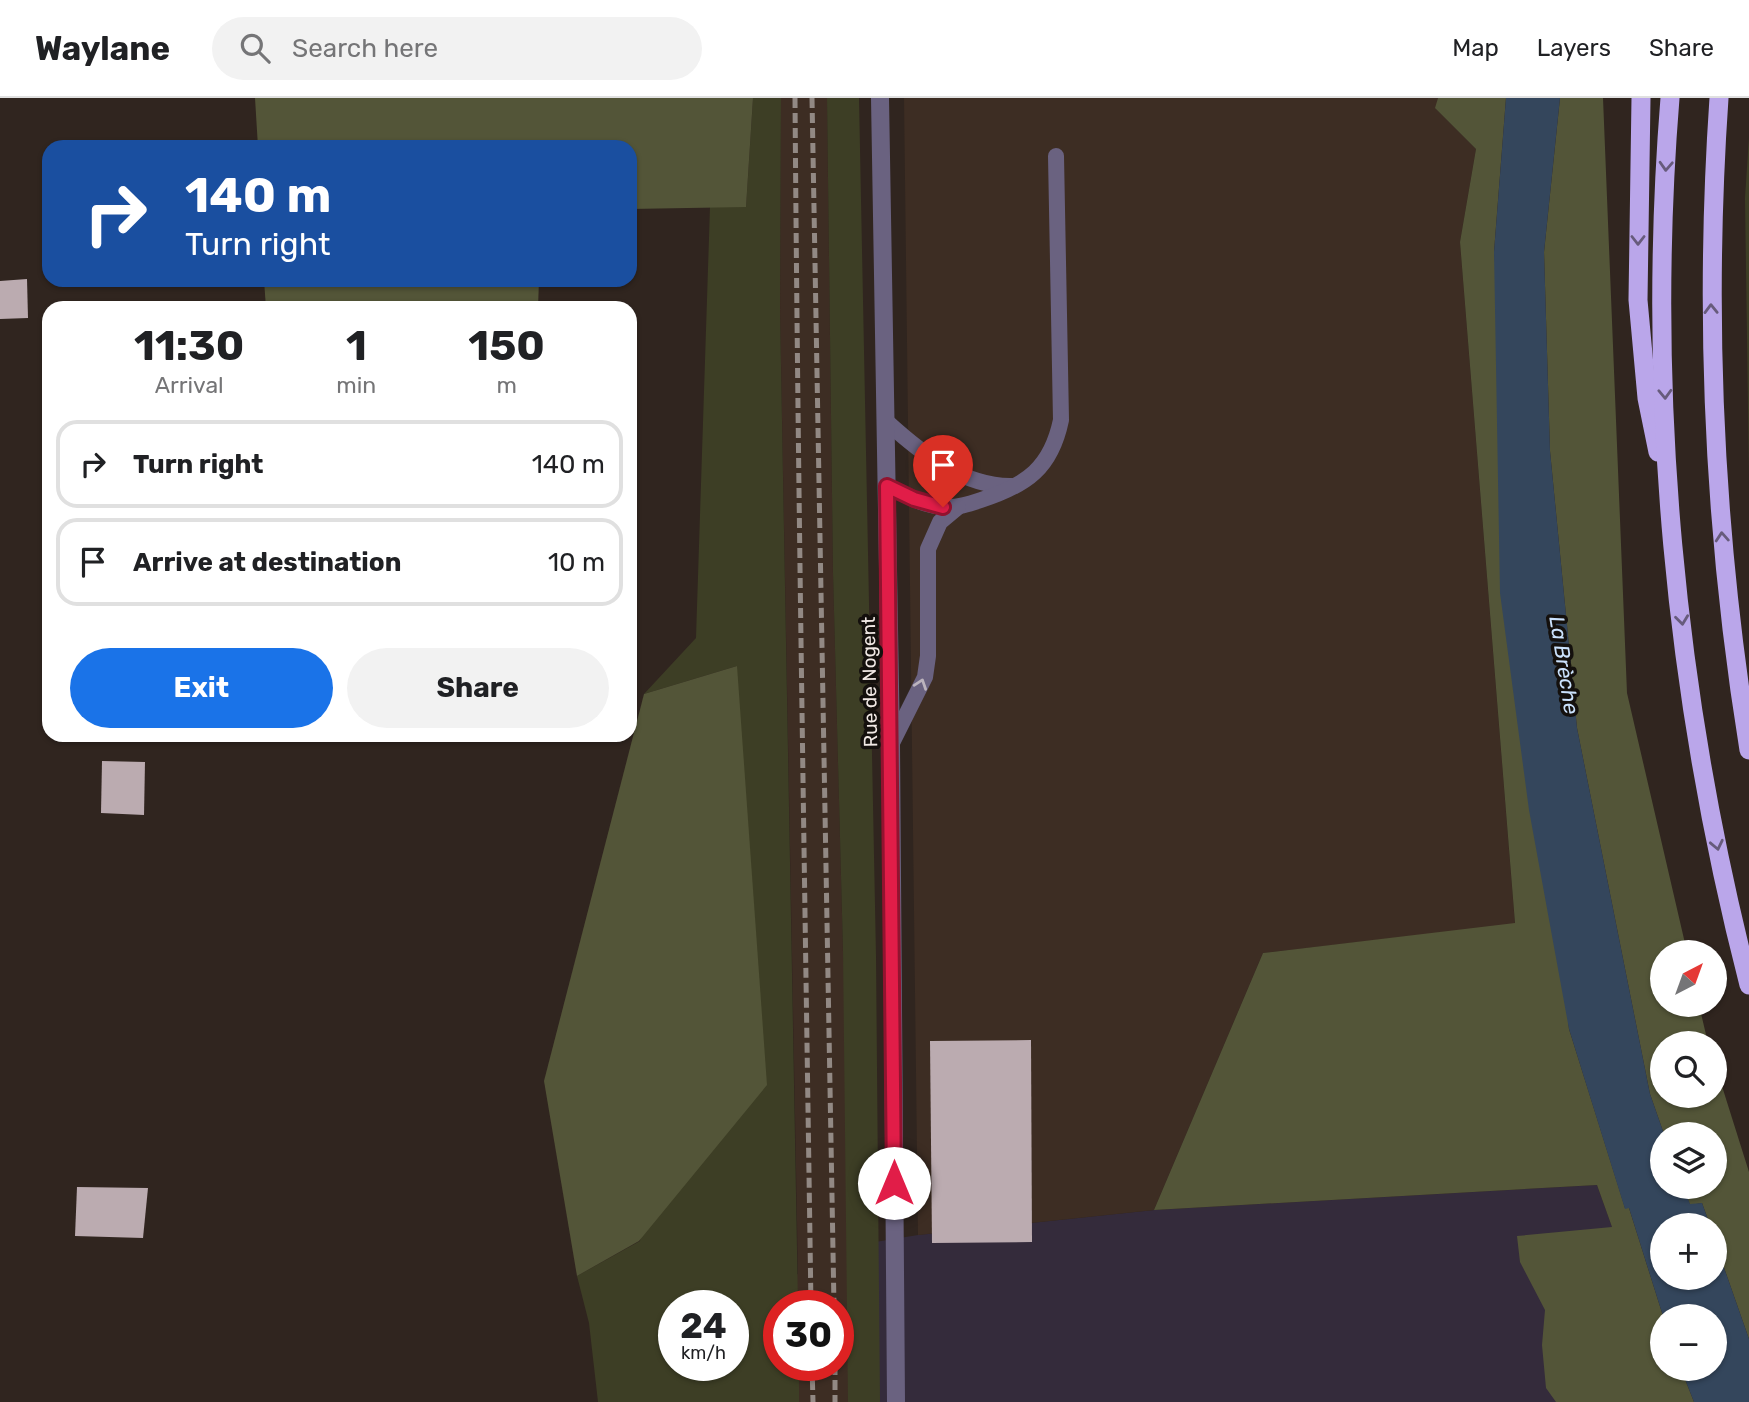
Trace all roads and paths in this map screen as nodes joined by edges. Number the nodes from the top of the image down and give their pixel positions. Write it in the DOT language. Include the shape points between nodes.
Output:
graph roads {
  1 [pos="880,98"];
  2 [pos="1640,98"];
  3 [pos="1670,98"];
  4 [pos="1719,98"];
  5 [pos="1056,156"];
  6 [pos="887,422"];
  7 [pos="887,486"];
  8 [pos="1018,486"];
  9 [pos="958,507"];
  10 [pos="1672,523"];
  11 [pos="891,745"];
  12 [pos="1749,750"];
  13 [pos="1749,985"];
  14 [pos="896,1402"];
  1 -- 6 [label="street, Rue de Nogent"];
  2 -- 10 [label="highway, one-way" via="1639,338"];
  3 -- 10 [label="highway, one-way" via="1663,331"];
  12 -- 4 [label="highway, one-way" via="1725,581 1715,425 1710,295"];
  5 -- 8 [label="lane" via="1061,420 1057,440 1042,466"];
  6 -- 7 [label="street, Rue de Nogent"];
  6 -- 8 [label="lane" via="929,457 965,477 984,484"];
  7 -- 9 [label="lane" via="930,505"];
  7 -- 11 [label="street, Rue de Nogent"];
  8 -- 9 [label="lane"];
  11 -- 9 [label="lane, one-way" via="925,677 928,549 940,522"];
  10 -- 13 [label="highway, one-way" via="1702,767"];
  11 -- 14 [label="street, Rue de Nogent"];
}
